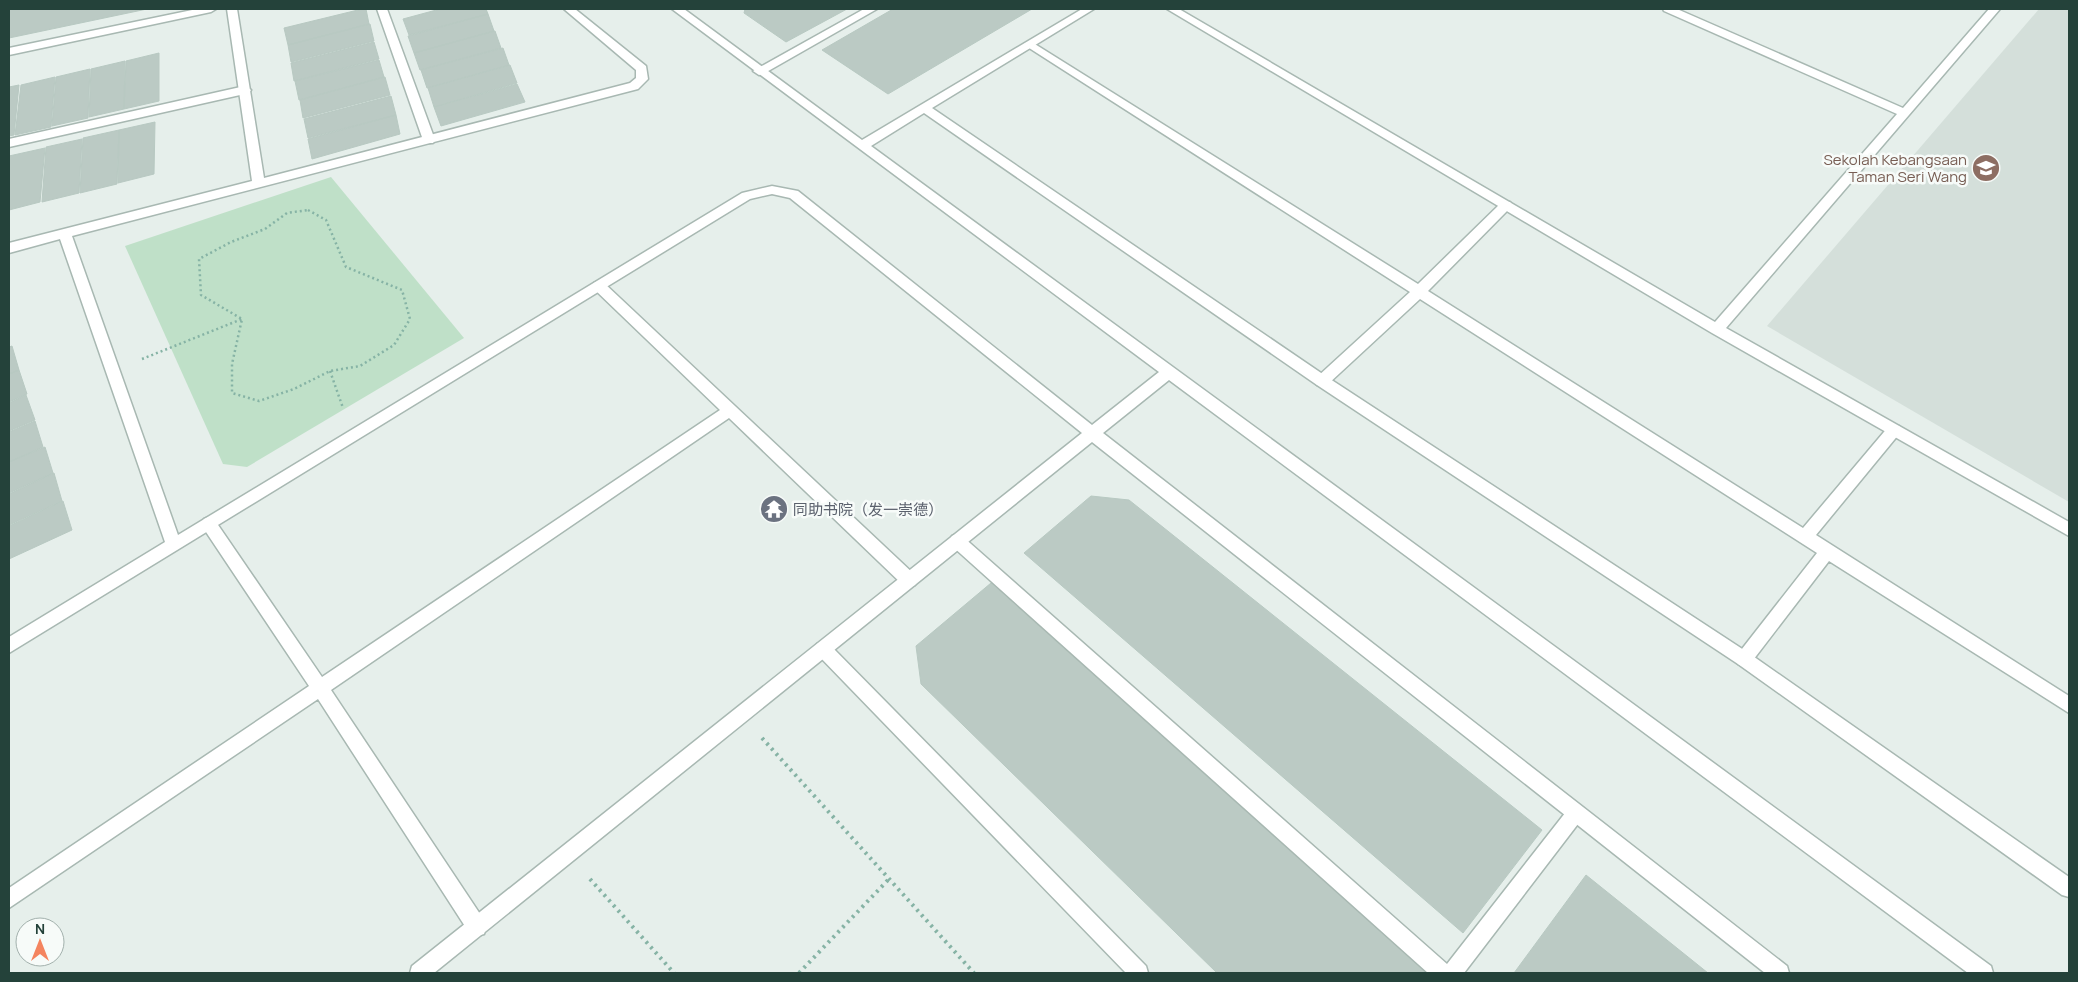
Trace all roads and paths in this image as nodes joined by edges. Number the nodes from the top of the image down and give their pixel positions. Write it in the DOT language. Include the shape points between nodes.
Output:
graph roads {
  1 [pos="211,9"];
  2 [pos="232,9"];
  3 [pos="382,9"];
  4 [pos="569,9"];
  5 [pos="872,9"];
  6 [pos="1089,9"];
  7 [pos="1172,9"];
  8 [pos="1668,9"];
  9 [pos="1994,9"];
  10 [pos="680,10"];
  11 [pos="1030,44"];
  12 [pos="9,52"];
  13 [pos="759,71"];
  14 [pos="245,90"];
  15 [pos="924,108"];
  16 [pos="1904,113"];
  17 [pos="429,140"];
  18 [pos="9,144"];
  19 [pos="861,146"];
  20 [pos="259,184"];
  21 [pos="1506,205"];
  22 [pos="65,234"];
  23 [pos="9,248"];
  24 [pos="599,286"];
  25 [pos="1419,292"];
  26 [pos="242,319"];
  27 [pos="1717,329"];
  28 [pos="113,371"];
  29 [pos="330,371"];
  30 [pos="1170,371"];
  31 [pos="1322,381"];
  32 [pos="729,411"];
  33 [pos="1894,430"];
  34 [pos="1092,433"];
  35 [pos="356,434"];
  36 [pos="208,524"];
  37 [pos="2069,530"];
  38 [pos="1805,537"];
  39 [pos="958,541"];
  40 [pos="174,545"];
  41 [pos="1828,552"];
  42 [pos="909,580"];
  43 [pos="9,646"];
  44 [pos="823,649"];
  45 [pos="1744,659"];
  46 [pos="320,688"];
  47 [pos="2069,705"];
  48 [pos="741,715"];
  49 [pos="1576,814"];
  50 [pos="568,854"];
  51 [pos="889,879"];
  52 [pos="2069,888"];
  53 [pos="9,899"];
  54 [pos="477,927"];
  55 [pos="419,973"];
  56 [pos="674,973"];
  57 [pos="799,973"];
  58 [pos="974,973"];
  59 [pos="1139,973"];
  60 [pos="1442,973"];
  61 [pos="1452,973"];
  62 [pos="1780,973"];
  63 [pos="1984,973"];
  1 -- 12 [label="street"];
  2 -- 14 [label="street"];
  3 -- 17 [label="street"];
  4 -- 17 [label="street" via="642,69 642,78 634,86"];
  5 -- 13 [label="street"];
  6 -- 11 [label="street"];
  7 -- 21 [label="street"];
  8 -- 16 [label="street"];
  9 -- 16 [label="street"];
  10 -- 13 [label="street"];
  11 -- 15 [label="street"];
  11 -- 25 [label="street"];
  13 -- 19 [label="street"];
  14 -- 18 [label="street"];
  14 -- 20 [label="street"];
  15 -- 19 [label="street"];
  15 -- 31 [label="street"];
  16 -- 27 [label="street"];
  17 -- 20 [label="street"];
  19 -- 30 [label="street"];
  20 -- 22 [label="street"];
  21 -- 25 [label="street"];
  21 -- 27 [label="street"];
  22 -- 23 [label="street"];
  22 -- 28 [label="street"];
  24 -- 32 [label="street"];
  24 -- 34 [label="street" via="746,196 772,190 794,194"];
  24 -- 35 [label="street"];
  25 -- 31 [label="street"];
  25 -- 38 [label="street"];
  26 -- 28 [label="path"];
  26 -- 29 [label="path" via="232,364 232,393 259,401 294,389"];
  26 -- 29 [label="path" via="201,295 199,259 265,229 287,213 308,210 326,220 346,266 402,290 410,319 394,345 360,366"];
  27 -- 33 [label="street"];
  28 -- 40 [label="street"];
  29 -- 35 [label="path" via="343,410"];
  30 -- 34 [label="street"];
  30 -- 63 [label="street"];
  31 -- 45 [label="street"];
  32 -- 42 [label="street"];
  32 -- 46 [label="street"];
  33 -- 37 [label="street"];
  33 -- 38 [label="street"];
  34 -- 39 [label="street"];
  34 -- 49 [label="street"];
  35 -- 36 [label="street"];
  36 -- 40 [label="street"];
  36 -- 46 [label="street"];
  38 -- 41 [label="street"];
  39 -- 42 [label="street"];
  39 -- 60 [label="street"];
  40 -- 43 [label="street"];
  41 -- 45 [label="street"];
  41 -- 47 [label="street"];
  42 -- 44 [label="street"];
  44 -- 48 [label="street"];
  44 -- 59 [label="street"];
  45 -- 52 [label="street"];
  46 -- 53 [label="street"];
  46 -- 54 [label="street"];
  48 -- 50 [label="street"];
  48 -- 51 [label="path"];
  49 -- 61 [label="street"];
  49 -- 62 [label="street"];
  50 -- 54 [label="street"];
  50 -- 56 [label="path"];
  51 -- 57 [label="path"];
  51 -- 58 [label="path"];
  54 -- 55 [label="street"];
}
